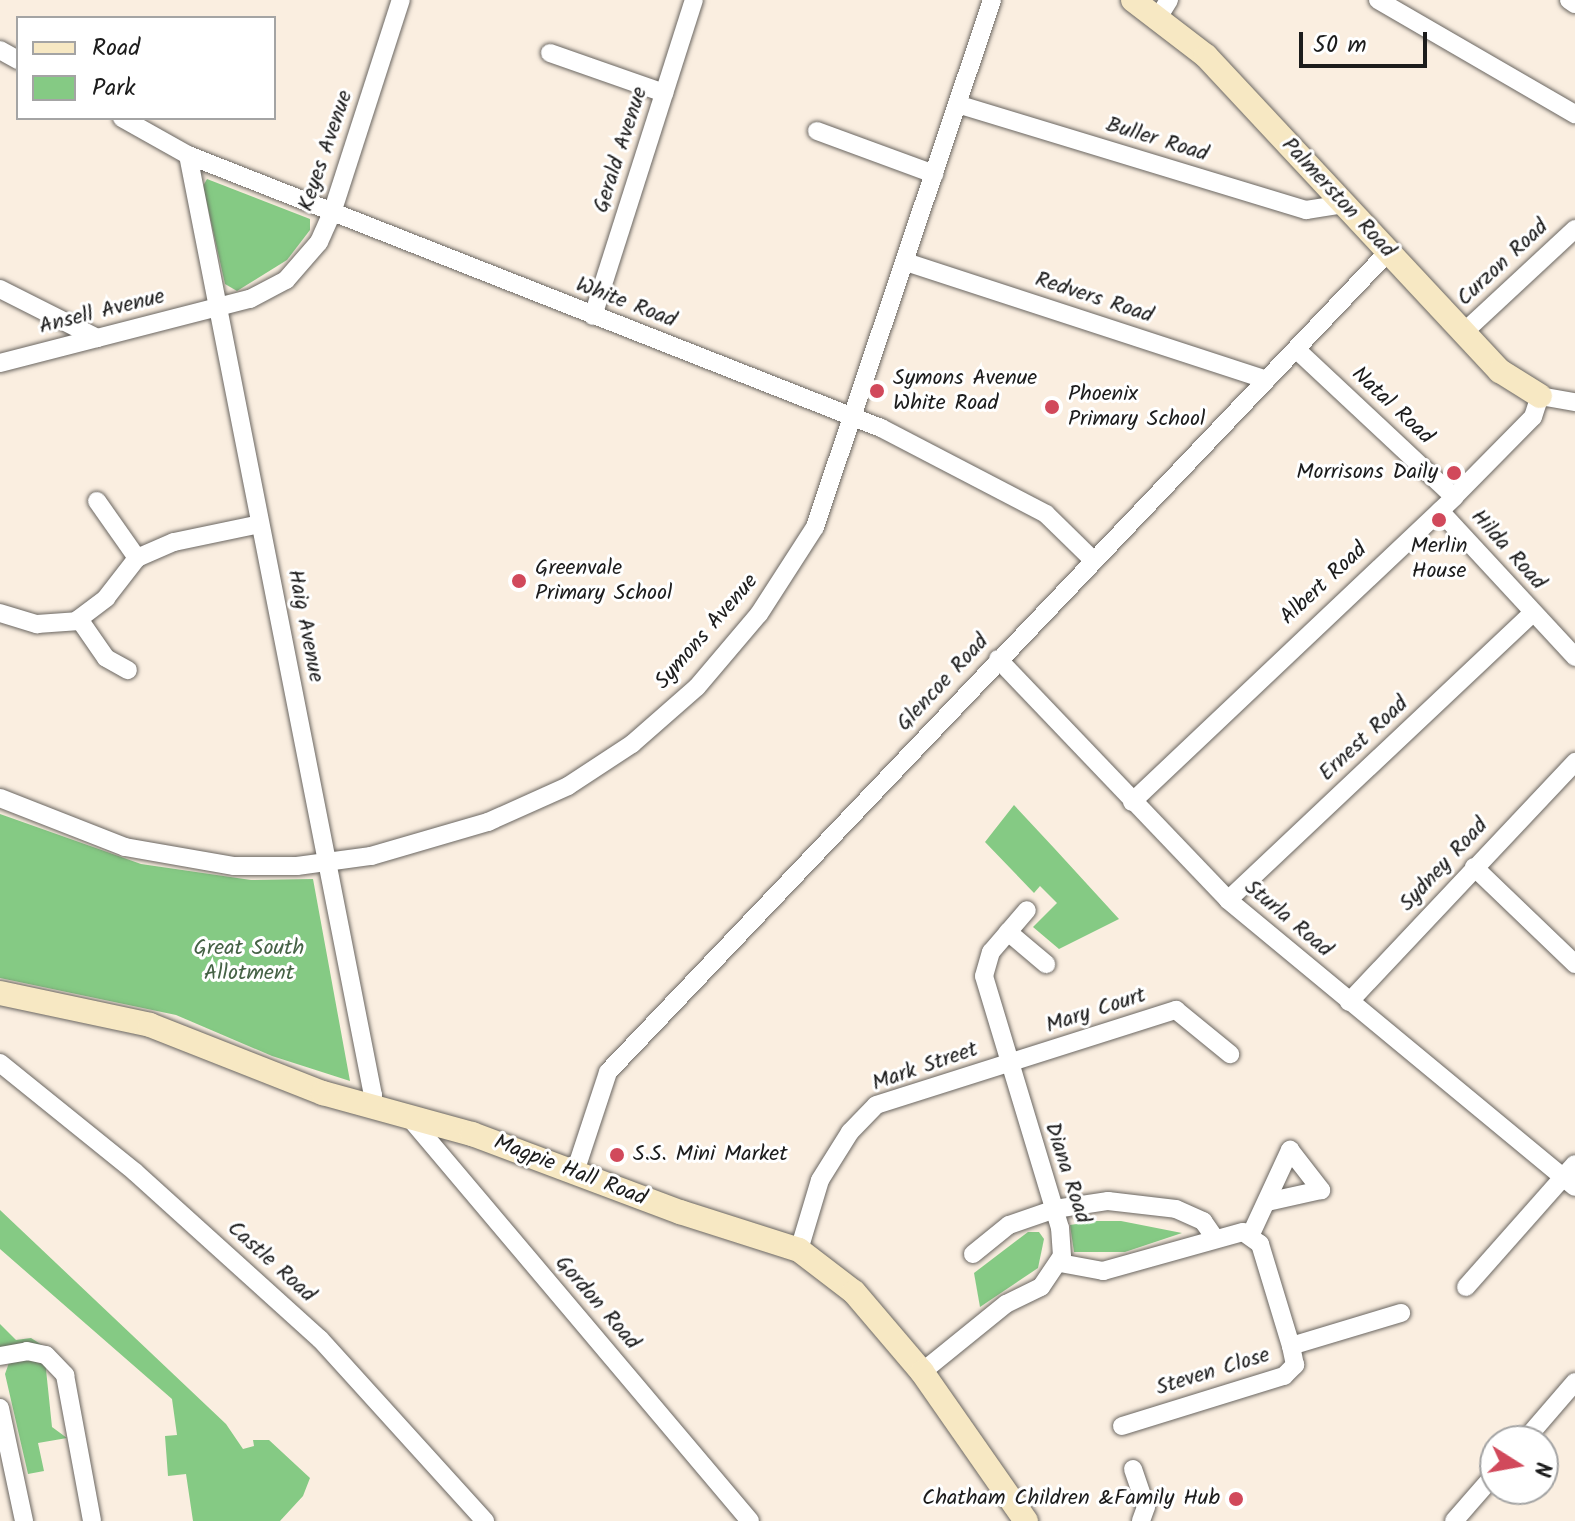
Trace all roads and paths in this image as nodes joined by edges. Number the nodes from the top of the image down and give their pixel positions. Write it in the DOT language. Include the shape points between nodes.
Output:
graph roads {
  1 [pos="401,0"];
  2 [pos="694,0"];
  3 [pos="992,0"];
  4 [pos="1133,0"];
  5 [pos="1378,0"];
  6 [pos="1569,0"];
  7 [pos="1575,4"];
  8 [pos="1164,8"];
  9 [pos="550,53"];
  10 [pos="664,93"];
  11 [pos="957,104"];
  12 [pos="1575,114"];
  13 [pos="126,120"];
  14 [pos="817,131"];
  15 [pos="188,155"];
  16 [pos="934,174"];
  17 [pos="1344,204"];
  18 [pos="332,213"];
  19 [pos="1575,229"];
  20 [pos="1388,252"];
  21 [pos="906,262"];
  22 [pos="0,289"];
  23 [pos="217,308"];
  24 [pos="593,316"];
  25 [pos="1463,333"];
  26 [pos="97,338"];
  27 [pos="1297,350"];
  28 [pos="0,363"];
  29 [pos="1266,380"];
  30 [pos="1540,396"];
  31 [pos="1575,402"];
  32 [pos="854,418"];
  33 [pos="1454,497"];
  34 [pos="97,501"];
  35 [pos="1440,511"];
  36 [pos="260,524"];
  37 [pos="137,558"];
  38 [pos="1094,561"];
  39 [pos="0,613"];
  40 [pos="1533,613"];
  41 [pos="79,619"];
  42 [pos="1575,657"];
  43 [pos="998,659"];
  44 [pos="128,670"];
  45 [pos="1573,767"];
  46 [pos="0,798"];
  47 [pos="1132,802"];
  48 [pos="326,862"];
  49 [pos="1474,867"];
  50 [pos="1228,900"];
  51 [pos="1027,910"];
  52 [pos="1008,932"];
  53 [pos="1046,964"];
  54 [pos="1575,964"];
  55 [pos="0,993"];
  56 [pos="1349,1002"];
  57 [pos="1230,1054"];
  58 [pos="0,1063"];
  59 [pos="1010,1064"];
  60 [pos="371,1106"];
  61 [pos="408,1116"];
  62 [pos="575,1172"];
  63 [pos="1571,1176"];
  64 [pos="1267,1202"];
  65 [pos="1055,1209"];
  66 [pos="1251,1234"];
  67 [pos="1214,1237"];
  68 [pos="799,1250"];
  69 [pos="973,1254"];
  70 [pos="1060,1263"];
  71 [pos="1466,1287"];
  72 [pos="1401,1313"];
  73 [pos="1291,1346"];
  74 [pos="0,1356"];
  75 [pos="922,1372"];
  76 [pos="1575,1382"];
  77 [pos="0,1408"];
  78 [pos="1538,1425"];
  79 [pos="1122,1426"];
  80 [pos="1133,1469"];
  81 [pos="1479,1492"];
  82 [pos="24,1521"];
  83 [pos="92,1521"];
  84 [pos="485,1521"];
  85 [pos="750,1521"];
  86 [pos="1026,1521"];
  87 [pos="1141,1521"];
  88 [pos="1454,1521"];
  1 -- 18 [label="street, Keyes Avenue"];
  2 -- 10 [label="street, Gerald Avenue"];
  3 -- 11 [label="street, Symons Avenue"];
  4 -- 8 [label="street, Palmerston Road"];
  5 -- 12 [label="street"];
  6 -- 7 [label="street"];
  8 -- 17 [label="street, Palmerston Road"];
  9 -- 10 [label="street"];
  10 -- 24 [label="street, Gerald Avenue"];
  11 -- 16 [label="street, Symons Avenue"];
  11 -- 17 [label="street, Buller Road" via="1306,210"];
  13 -- 15 [label="street, White Road"];
  14 -- 16 [label="street"];
  15 -- 18 [label="street, White Road"];
  15 -- 23 [label="street, Haig Avenue"];
  16 -- 21 [label="street, Symons Avenue"];
  17 -- 20 [label="street, Palmerston Road"];
  18 -- 23 [label="street, Keyes Avenue" via="319,242 286,280"];
  18 -- 24 [label="street, White Road"];
  19 -- 25 [label="street, Curzon Road"];
  20 -- 25 [label="street, Palmerston Road"];
  20 -- 27 [label="street, Glencoe Road"];
  21 -- 29 [label="street, Redvers Road"];
  21 -- 32 [label="street, Symons Avenue"];
  22 -- 26 [label="street"];
  23 -- 26 [label="street, Ansell Avenue"];
  23 -- 36 [label="street, Haig Avenue"];
  24 -- 32 [label="street, White Road"];
  25 -- 30 [label="street, Palmerston Road" via="1511,381"];
  26 -- 28 [label="street, Ansell Avenue"];
  27 -- 29 [label="street, Glencoe Road"];
  27 -- 33 [label="street, Natal Road"];
  29 -- 38 [label="street, Glencoe Road"];
  30 -- 31 [label="street"];
  30 -- 33 [label="street, Albert Road" via="1533,417"];
  32 -- 38 [label="street, White Road" via="1037,508"];
  32 -- 48 [label="street, Symons Avenue" via="815,527 783,580 697,687 632,744 568,786 488,822 371,856"];
  33 -- 35 [label="street, Albert Road"];
  34 -- 37 [label="street"];
  35 -- 40 [label="street, Hilda Road"];
  35 -- 47 [label="street, Albert Road"];
  36 -- 37 [label="street" via="174,542"];
  36 -- 48 [label="street, Haig Avenue"];
  37 -- 41 [label="street" via="106,598"];
  38 -- 43 [label="street, Glencoe Road"];
  39 -- 41 [label="street" via="37,624"];
  40 -- 42 [label="street, Hilda Road"];
  40 -- 50 [label="street, Ernest Road"];
  41 -- 44 [label="street" via="106,658"];
  43 -- 47 [label="street, Sturla Road"];
  43 -- 62 [label="street, Glencoe Road" via="608,1072"];
  45 -- 49 [label="street, Sydney Road"];
  46 -- 48 [label="street, Symons Avenue" via="63,826 171,857 259,867"];
  47 -- 50 [label="street, Sturla Road"];
  48 -- 60 [label="street, Haig Avenue"];
  49 -- 54 [label="street"];
  49 -- 56 [label="street, Sydney Road"];
  50 -- 56 [label="street, Sturla Road"];
  51 -- 52 [label="street, Diana Road"];
  52 -- 53 [label="street"];
  52 -- 59 [label="street, Diana Road" via="991,952 984,976"];
  55 -- 60 [label="street, Magpie Hall Road" via="150,1025 281,1078"];
  56 -- 63 [label="street, Sturla Road"];
  57 -- 59 [label="street, Mary Court" via="1176,1010"];
  58 -- 84 [label="street, Castle Road" via="135,1172 320,1339"];
  59 -- 65 [label="street, Diana Road"];
  59 -- 68 [label="street, Mark Street" via="876,1105 850,1132 820,1180"];
  60 -- 61 [label="street, Magpie Hall Road"];
  61 -- 62 [label="street, Magpie Hall Road"];
  61 -- 85 [label="street, Gordon Road"];
  62 -- 68 [label="street, Magpie Hall Road"];
  63 -- 71 [label="street"];
  64 -- 66 [label="street"];
  65 -- 67 [label="street" via="1117,1201 1160,1205 1198,1218"];
  65 -- 69 [label="street" via="1009,1225"];
  65 -- 70 [label="street, Diana Road" via="1063,1241"];
  66 -- 67 [label="street"];
  66 -- 73 [label="street" via="1260,1244"];
  67 -- 70 [label="street" via="1103,1271"];
  68 -- 75 [label="street, Magpie Hall Road" via="854,1292"];
  70 -- 75 [label="street" via="1041,1287 1006,1304"];
  72 -- 73 [label="street"];
  73 -- 79 [label="street, Steven Close" via="1295,1365 1287,1374"];
  74 -- 83 [label="street" via="27,1351 46,1355 65,1375"];
  75 -- 86 [label="street, Magpie Hall Road"];
  76 -- 78 [label="street"];
  77 -- 82 [label="street"];
  80 -- 87 [label="street" via="1146,1507"];
  81 -- 88 [label="street"];
}
